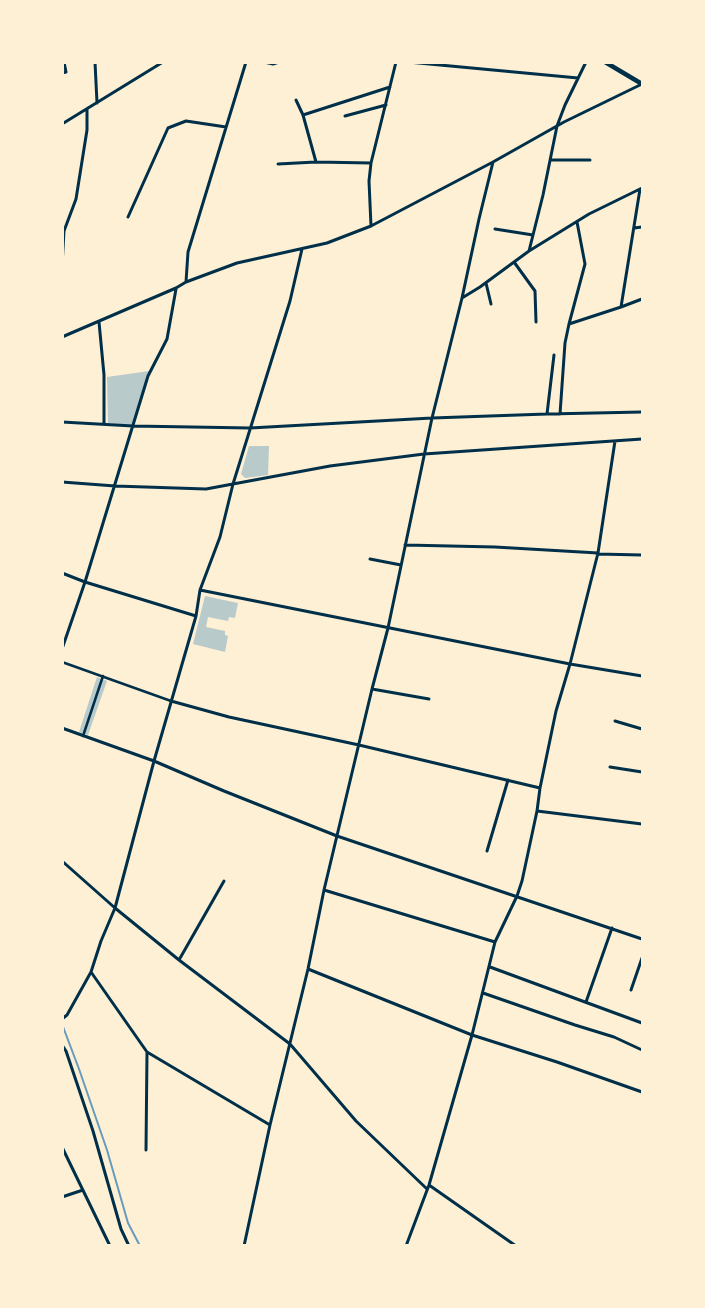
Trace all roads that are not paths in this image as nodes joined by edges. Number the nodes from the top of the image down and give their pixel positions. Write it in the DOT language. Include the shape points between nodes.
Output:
graph roads {
  1 [pos="64,62"];
  2 [pos="95,62"];
  3 [pos="163,62"];
  4 [pos="246,62"];
  5 [pos="264,62"];
  6 [pos="279,62"];
  7 [pos="396,62"];
  8 [pos="408,62"];
  9 [pos="586,62"];
  10 [pos="605,62"];
  11 [pos="456,64"];
  12 [pos="64,73"];
  13 [pos="578,78"];
  14 [pos="642,84"];
  15 [pos="390,87"];
  16 [pos="296,100"];
  17 [pos="97,103"];
  18 [pos="386,106"];
  19 [pos="87,109"];
  20 [pos="303,115"];
  21 [pos="345,116"];
  22 [pos="62,124"];
  23 [pos="557,126"];
  24 [pos="226,127"];
  25 [pos="550,160"];
  26 [pos="590,160"];
  27 [pos="316,162"];
  28 [pos="493,162"];
  29 [pos="371,163"];
  30 [pos="278,164"];
  31 [pos="641,188"];
  32 [pos="128,217"];
  33 [pos="577,222"];
  34 [pos="371,226"];
  35 [pos="642,227"];
  36 [pos="634,228"];
  37 [pos="496,229"];
  38 [pos="533,235"];
  39 [pos="302,249"];
  40 [pos="529,251"];
  41 [pos="514,262"];
  42 [pos="62,266"];
  43 [pos="186,282"];
  44 [pos="486,282"];
  45 [pos="176,288"];
  46 [pos="462,298"];
  47 [pos="642,299"];
  48 [pos="491,304"];
  49 [pos="621,307"];
  50 [pos="99,322"];
  51 [pos="536,322"];
  52 [pos="569,324"];
  53 [pos="62,337"];
  54 [pos="554,356"];
  55 [pos="642,412"];
  56 [pos="547,414"];
  57 [pos="560,414"];
  58 [pos="432,418"];
  59 [pos="62,422"];
  60 [pos="104,424"];
  61 [pos="133,426"];
  62 [pos="250,428"];
  63 [pos="642,439"];
  64 [pos="615,442"];
  65 [pos="424,454"];
  66 [pos="62,482"];
  67 [pos="233,484"];
  68 [pos="115,486"];
  69 [pos="405,545"];
  70 [pos="598,553"];
  71 [pos="642,555"];
  72 [pos="370,559"];
  73 [pos="401,565"];
  74 [pos="62,573"];
  75 [pos="85,582"];
  76 [pos="200,590"];
  77 [pos="196,616"];
  78 [pos="388,628"];
  79 [pos="62,649"];
  80 [pos="62,662"];
  81 [pos="570,664"];
  82 [pos="103,676"];
  83 [pos="642,676"];
  84 [pos="372,689"];
  85 [pos="429,699"];
  86 [pos="171,701"];
  87 [pos="616,721"];
  88 [pos="62,728"];
  89 [pos="642,729"];
  90 [pos="83,736"];
  91 [pos="359,744"];
  92 [pos="154,761"];
  93 [pos="610,767"];
  94 [pos="642,772"];
  95 [pos="508,780"];
  96 [pos="540,788"];
  97 [pos="537,812"];
  98 [pos="642,819"];
  99 [pos="642,824"];
  100 [pos="337,836"];
  101 [pos="488,851"];
  102 [pos="62,862"];
  103 [pos="224,881"];
  104 [pos="324,890"];
  105 [pos="517,896"];
  106 [pos="115,908"];
  107 [pos="612,928"];
  108 [pos="642,939"];
  109 [pos="495,942"];
  110 [pos="642,958"];
  111 [pos="179,960"];
  112 [pos="490,967"];
  113 [pos="308,969"];
  114 [pos="91,972"];
  115 [pos="631,990"];
  116 [pos="483,993"];
  117 [pos="586,1002"];
  118 [pos="62,1018"];
  119 [pos="642,1023"];
  120 [pos="472,1035"];
  121 [pos="290,1044"];
  122 [pos="62,1045"];
  123 [pos="642,1050"];
  124 [pos="147,1052"];
  125 [pos="642,1092"];
  126 [pos="270,1125"];
  127 [pos="62,1147"];
  128 [pos="146,1150"];
  129 [pos="428,1187"];
  130 [pos="83,1190"];
  131 [pos="62,1197"];
  132 [pos="110,1246"];
  133 [pos="129,1246"];
  134 [pos="244,1246"];
  135 [pos="406,1246"];
  136 [pos="516,1246"];
  1 -- 12 [label="street"];
  2 -- 17 [label="street"];
  3 -- 17 [label="street"];
  4 -- 24 [label="street"];
  5 -- 6 [label="street"];
  7 -- 15 [label="street"];
  8 -- 11 [label="street"];
  9 -- 13 [label="street"];
  10 -- 14 [label="street"];
  11 -- 13 [label="street"];
  13 -- 23 [label="street"];
  14 -- 23 [label="street"];
  15 -- 18 [label="street"];
  15 -- 20 [label="street"];
  16 -- 20 [label="street"];
  17 -- 19 [label="street"];
  18 -- 21 [label="street"];
  18 -- 29 [label="street"];
  19 -- 22 [label="street"];
  19 -- 42 [label="street" via="87,130 76,199 64,231"];
  20 -- 27 [label="street"];
  23 -- 25 [label="street"];
  23 -- 28 [label="street"];
  24 -- 32 [label="street" via="186,121 168,128"];
  24 -- 43 [label="street" via="188,252"];
  25 -- 26 [label="street"];
  25 -- 38 [label="street"];
  27 -- 29 [label="street"];
  27 -- 30 [label="street"];
  28 -- 34 [label="street"];
  28 -- 46 [label="street"];
  29 -- 34 [label="street"];
  31 -- 33 [label="street"];
  31 -- 36 [label="street"];
  33 -- 40 [label="street"];
  33 -- 52 [label="street" via="586,264"];
  34 -- 39 [label="street" via="328,243"];
  35 -- 36 [label="street"];
  36 -- 49 [label="street"];
  37 -- 38 [label="street"];
  38 -- 40 [label="street"];
  39 -- 43 [label="street" via="236,263"];
  39 -- 62 [label="street" via="290,301"];
  40 -- 41 [label="street"];
  41 -- 44 [label="street"];
  41 -- 51 [label="street" via="535,291"];
  43 -- 45 [label="street"];
  44 -- 46 [label="street"];
  44 -- 48 [label="street"];
  45 -- 50 [label="street"];
  45 -- 61 [label="street" via="166,339 148,376"];
  46 -- 58 [label="street"];
  47 -- 49 [label="street"];
  49 -- 52 [label="street"];
  50 -- 53 [label="street"];
  50 -- 60 [label="street"];
  52 -- 57 [label="street"];
  54 -- 56 [label="street"];
  55 -- 57 [label="street"];
  56 -- 57 [label="street"];
  56 -- 58 [label="street"];
  58 -- 62 [label="street"];
  58 -- 65 [label="street"];
  59 -- 60 [label="street"];
  60 -- 61 [label="street"];
  61 -- 62 [label="street"];
  61 -- 68 [label="street"];
  62 -- 67 [label="street"];
  63 -- 64 [label="street"];
  64 -- 65 [label="street"];
  64 -- 70 [label="street"];
  65 -- 67 [label="street" via="330,466"];
  65 -- 69 [label="street"];
  66 -- 68 [label="street"];
  67 -- 68 [label="street" via="206,489"];
  67 -- 76 [label="street" via="220,537"];
  68 -- 75 [label="street"];
  69 -- 70 [label="street"];
  69 -- 73 [label="street"];
  70 -- 71 [label="street"];
  70 -- 81 [label="street"];
  72 -- 73 [label="street"];
  73 -- 78 [label="street"];
  74 -- 75 [label="street"];
  75 -- 77 [label="street"];
  75 -- 79 [label="street"];
  76 -- 77 [label="street"];
  76 -- 78 [label="street"];
  77 -- 86 [label="street"];
  78 -- 81 [label="street"];
  78 -- 84 [label="street"];
  80 -- 82 [label="street"];
  81 -- 83 [label="street"];
  81 -- 96 [label="street" via="556,711"];
  82 -- 86 [label="street"];
  82 -- 90 [label="street"];
  84 -- 85 [label="street"];
  84 -- 91 [label="street"];
  86 -- 91 [label="street" via="229,717"];
  86 -- 92 [label="street"];
  87 -- 89 [label="street"];
  88 -- 90 [label="street"];
  90 -- 92 [label="street"];
  91 -- 95 [label="street"];
  91 -- 100 [label="street"];
  92 -- 100 [label="street"];
  92 -- 106 [label="street"];
  93 -- 94 [label="street"];
  95 -- 96 [label="street"];
  95 -- 101 [label="street"];
  96 -- 97 [label="street"];
  97 -- 99 [label="street"];
  97 -- 105 [label="street"];
  98 -- 99 [label="street"];
  100 -- 104 [label="street"];
  100 -- 105 [label="street"];
  102 -- 106 [label="street"];
  103 -- 111 [label="street"];
  104 -- 109 [label="street"];
  104 -- 113 [label="street"];
  105 -- 107 [label="street"];
  105 -- 109 [label="street"];
  106 -- 111 [label="street"];
  106 -- 114 [label="street"];
  107 -- 108 [label="street"];
  107 -- 117 [label="street"];
  109 -- 112 [label="street"];
  110 -- 115 [label="street"];
  111 -- 121 [label="street"];
  112 -- 116 [label="street"];
  112 -- 117 [label="street"];
  113 -- 120 [label="street"];
  113 -- 121 [label="street"];
  114 -- 118 [label="street" via="67,1015"];
  114 -- 124 [label="street"];
  116 -- 120 [label="street"];
  116 -- 123 [label="street" via="614,1037"];
  117 -- 119 [label="street"];
  120 -- 125 [label="street"];
  120 -- 129 [label="street"];
  121 -- 126 [label="street"];
  121 -- 129 [label="street" via="356,1121"];
  122 -- 133 [label="street" via="93,1130 121,1229"];
  124 -- 126 [label="street"];
  124 -- 128 [label="street"];
  126 -- 134 [label="street"];
  127 -- 130 [label="street"];
  129 -- 135 [label="street"];
  129 -- 136 [label="street"];
  130 -- 131 [label="street"];
  130 -- 132 [label="street"];
}
